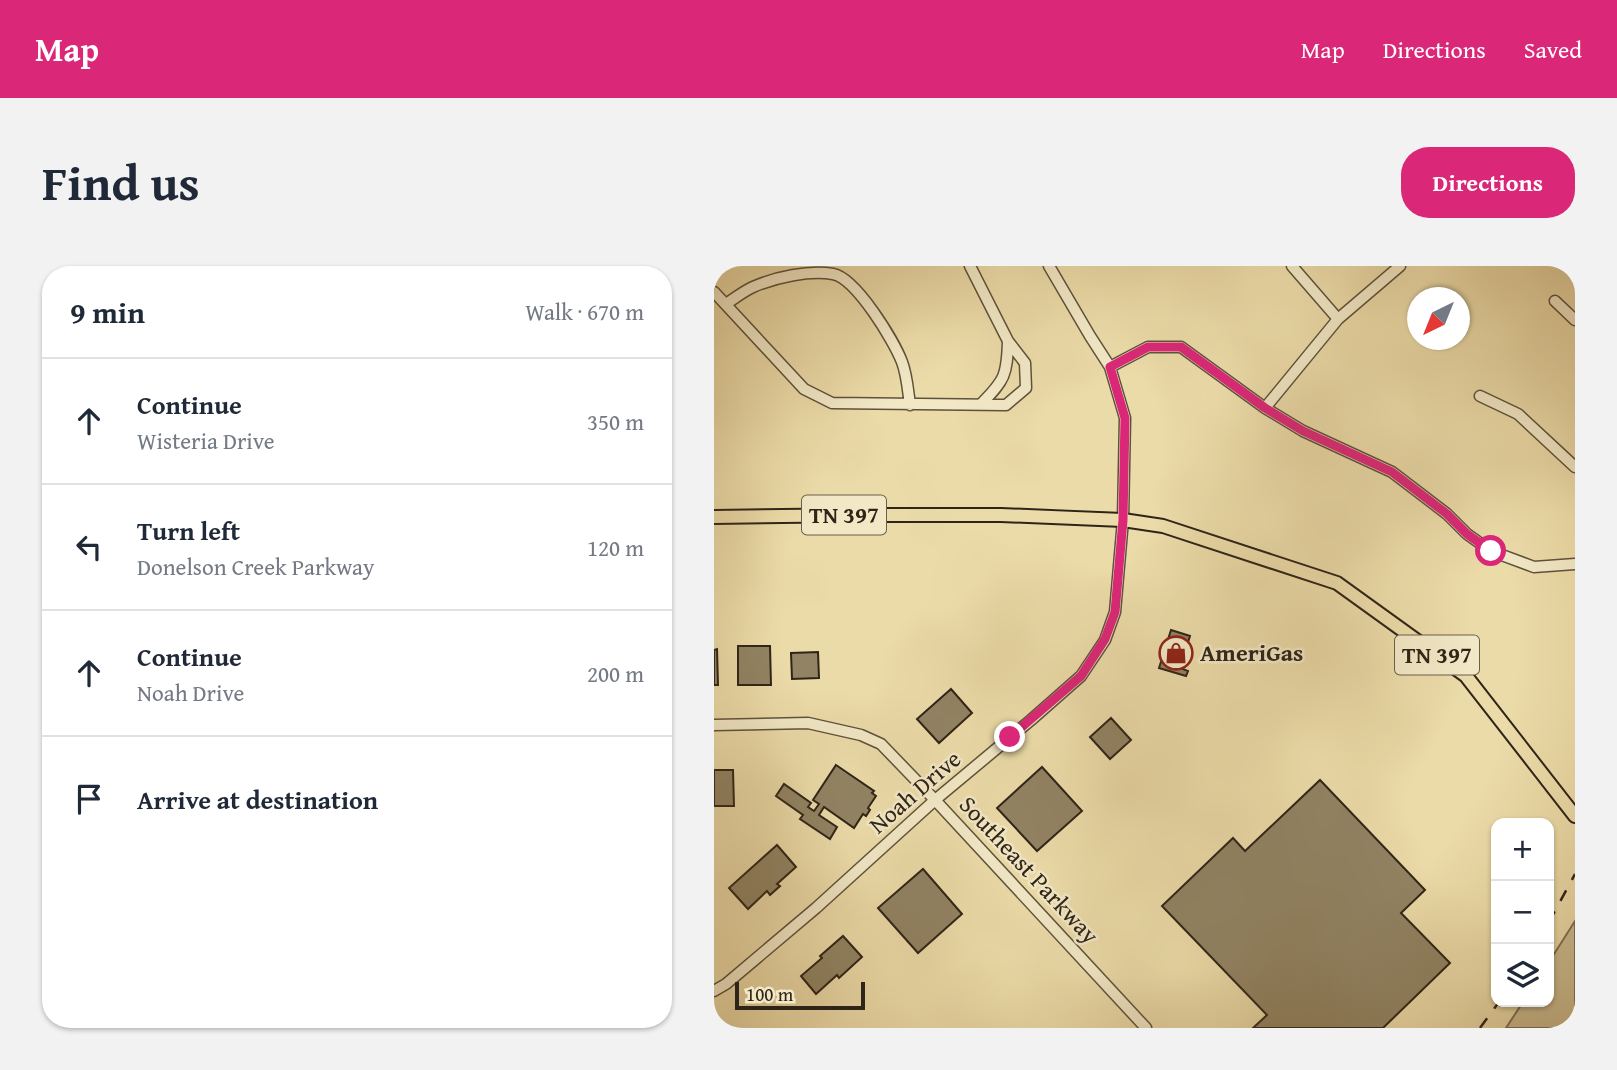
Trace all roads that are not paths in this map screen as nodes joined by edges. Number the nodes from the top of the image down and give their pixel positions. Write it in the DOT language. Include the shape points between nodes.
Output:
graph roads {
  1 [pos="970,266"];
  2 [pos="1049,266"];
  3 [pos="1292,266"];
  4 [pos="1400,266"];
  5 [pos="714,292"];
  6 [pos="1555,301"];
  7 [pos="726,304"];
  8 [pos="1338,319"];
  9 [pos="1575,320"];
  10 [pos="1008,341"];
  11 [pos="1110,367"];
  12 [pos="1480,397"];
  13 [pos="981,404"];
  14 [pos="910,405"];
  15 [pos="1265,408"];
  16 [pos="1575,467"];
  17 [pos="714,517"];
  18 [pos="1123,520"];
  19 [pos="1575,564"];
  20 [pos="714,725"];
  21 [pos="935,800"];
  22 [pos="1575,816"];
  23 [pos="714,991"];
  24 [pos="1146,1028"];
  1 -- 10 [label="street"];
  2 -- 11 [label="street, Noah Drive"];
  3 -- 8 [label="street"];
  4 -- 8 [label="street"];
  5 -- 7 [label="street"];
  6 -- 9 [label="street"];
  7 -- 14 [label="street" via="804,389 832,403"];
  7 -- 14 [label="street" via="753,287 798,273 836,274 857,291 883,328 901,361"];
  8 -- 15 [label="street"];
  10 -- 13 [label="street" via="1008,363 1001,384"];
  10 -- 13 [label="street" via="1025,363 1026,388 1006,405"];
  11 -- 15 [label="street" via="1148,347 1181,347"];
  11 -- 18 [label="street, Noah Drive" via="1125,418"];
  12 -- 16 [label="street" via="1518,414"];
  13 -- 14 [label="street"];
  15 -- 19 [label="street" via="1392,472 1491,551 1534,567"];
  17 -- 18 [label="main road, TN 397" via="988,515"];
  18 -- 21 [label="street, Noah Drive" via="1115,612 1105,639 1081,676"];
  18 -- 22 [label="main road, TN 397" via="1163,526 1337,583 1466,676"];
  20 -- 21 [label="street, Southeast Parkway" via="808,723 860,735 881,744"];
  21 -- 23 [label="street, Noah Drive" via="816,908"];
  21 -- 24 [label="street, Southeast Parkway"];
}
